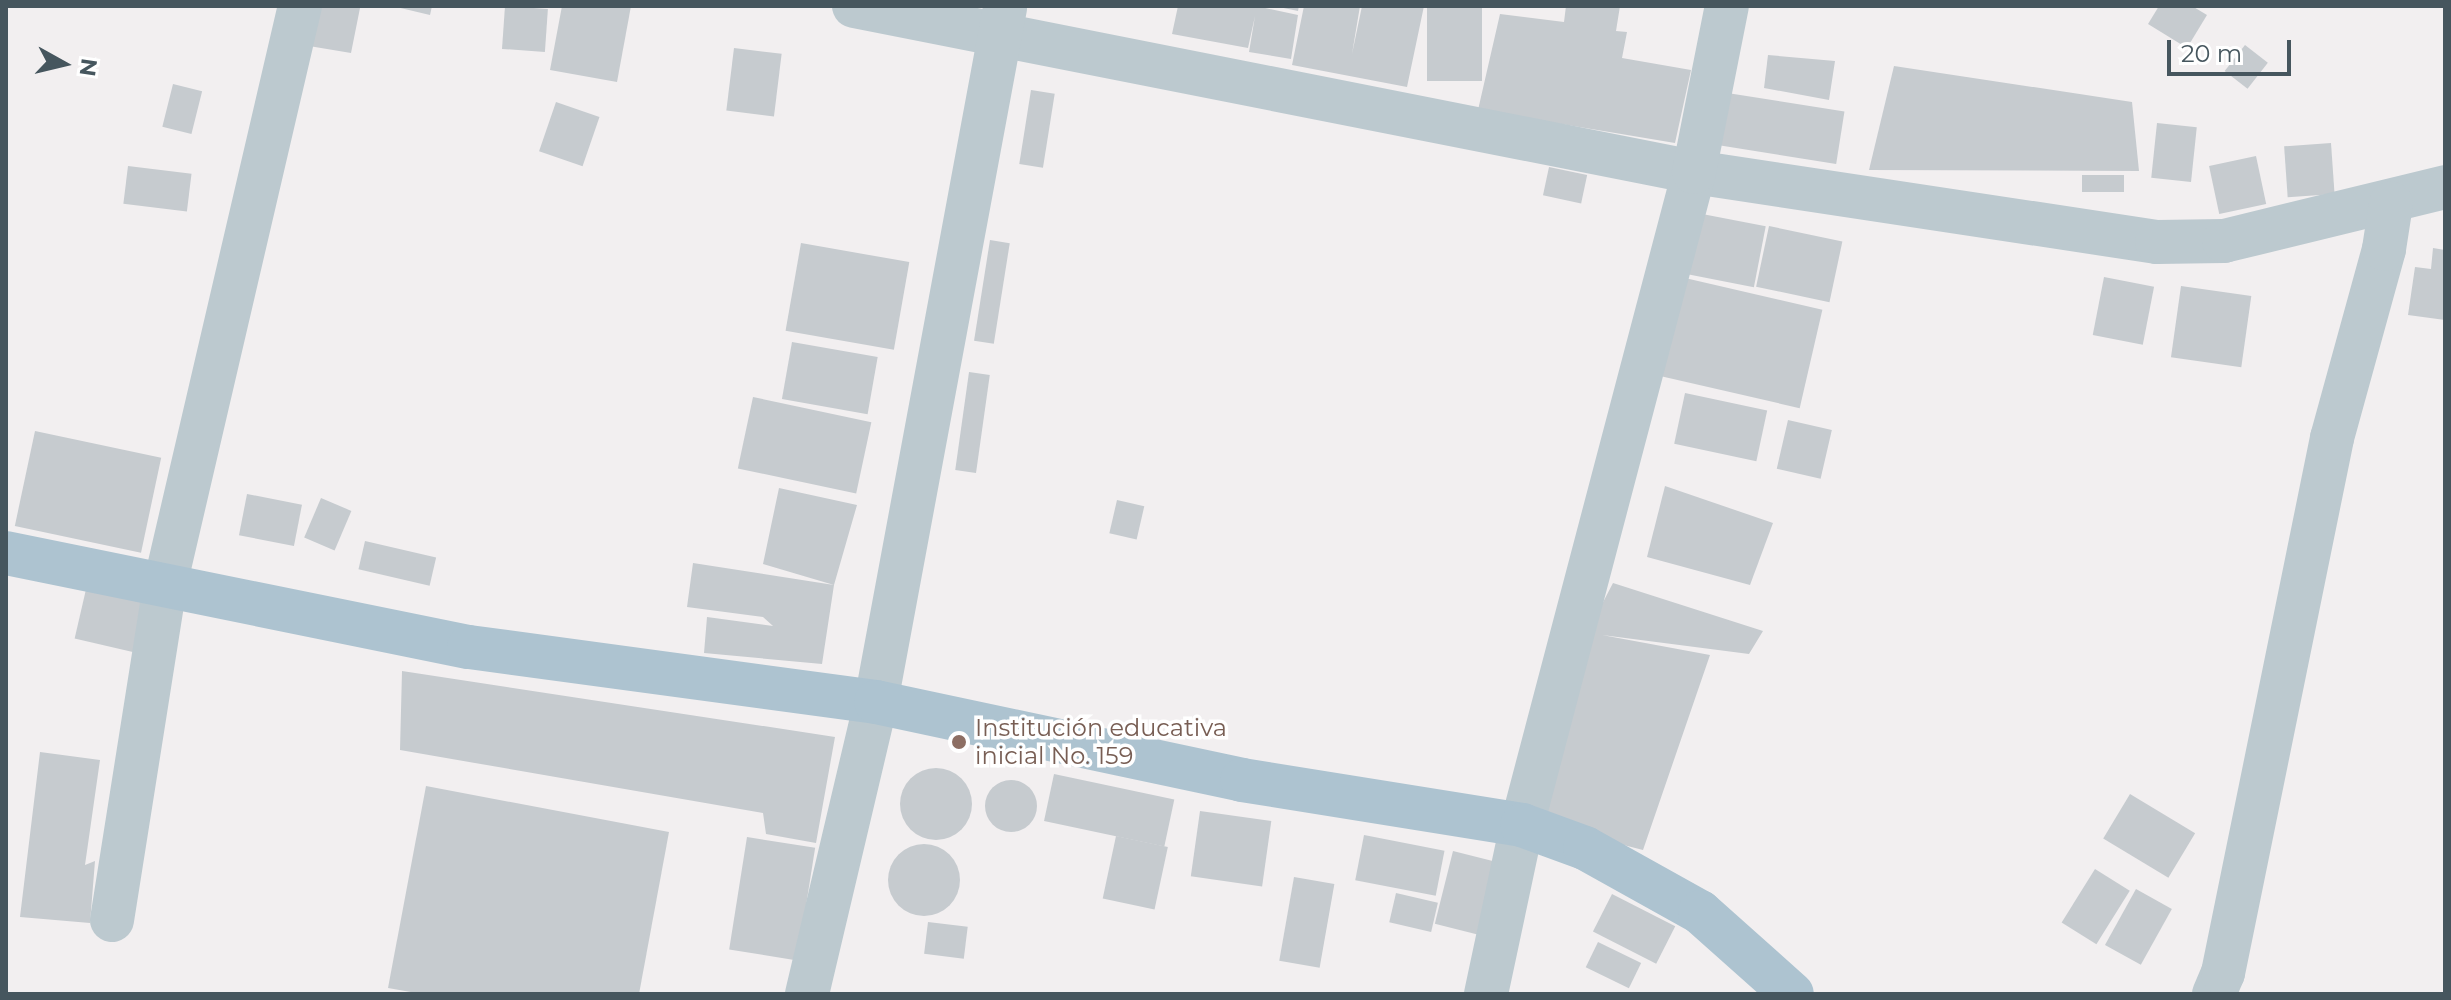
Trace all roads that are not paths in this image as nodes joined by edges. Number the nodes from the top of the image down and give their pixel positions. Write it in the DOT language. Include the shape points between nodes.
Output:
graph roads {
  1 [pos="300,6"];
  2 [pos="854,6"];
  3 [pos="1727,6"];
  4 [pos="1003,21"];
  5 [pos="1694,172"];
  6 [pos="2445,187"];
  7 [pos="2391,204"];
  8 [pos="6,553"];
  9 [pos="165,585"];
  10 [pos="876,702"];
  11 [pos="1522,825"];
  12 [pos="112,920"];
  13 [pos="807,994"];
  14 [pos="1486,994"];
  15 [pos="1792,994"];
  16 [pos="2214,994"];
  1 -- 9 [label="street"];
  2 -- 4 [label="street"];
  3 -- 5 [label="street"];
  4 -- 5 [label="street"];
  4 -- 10 [label="street"];
  5 -- 7 [label="street" via="2157,242 2224,241"];
  5 -- 11 [label="street"];
  6 -- 7 [label="street"];
  7 -- 16 [label="street" via="2384,249 2332,438 2223,973"];
  8 -- 9 [label="main road"];
  9 -- 10 [label="main road" via="469,647"];
  9 -- 12 [label="street"];
  10 -- 11 [label="main road" via="1242,780"];
  10 -- 13 [label="street"];
  11 -- 14 [label="street"];
  11 -- 15 [label="main road" via="1585,848 1700,912"];
}
